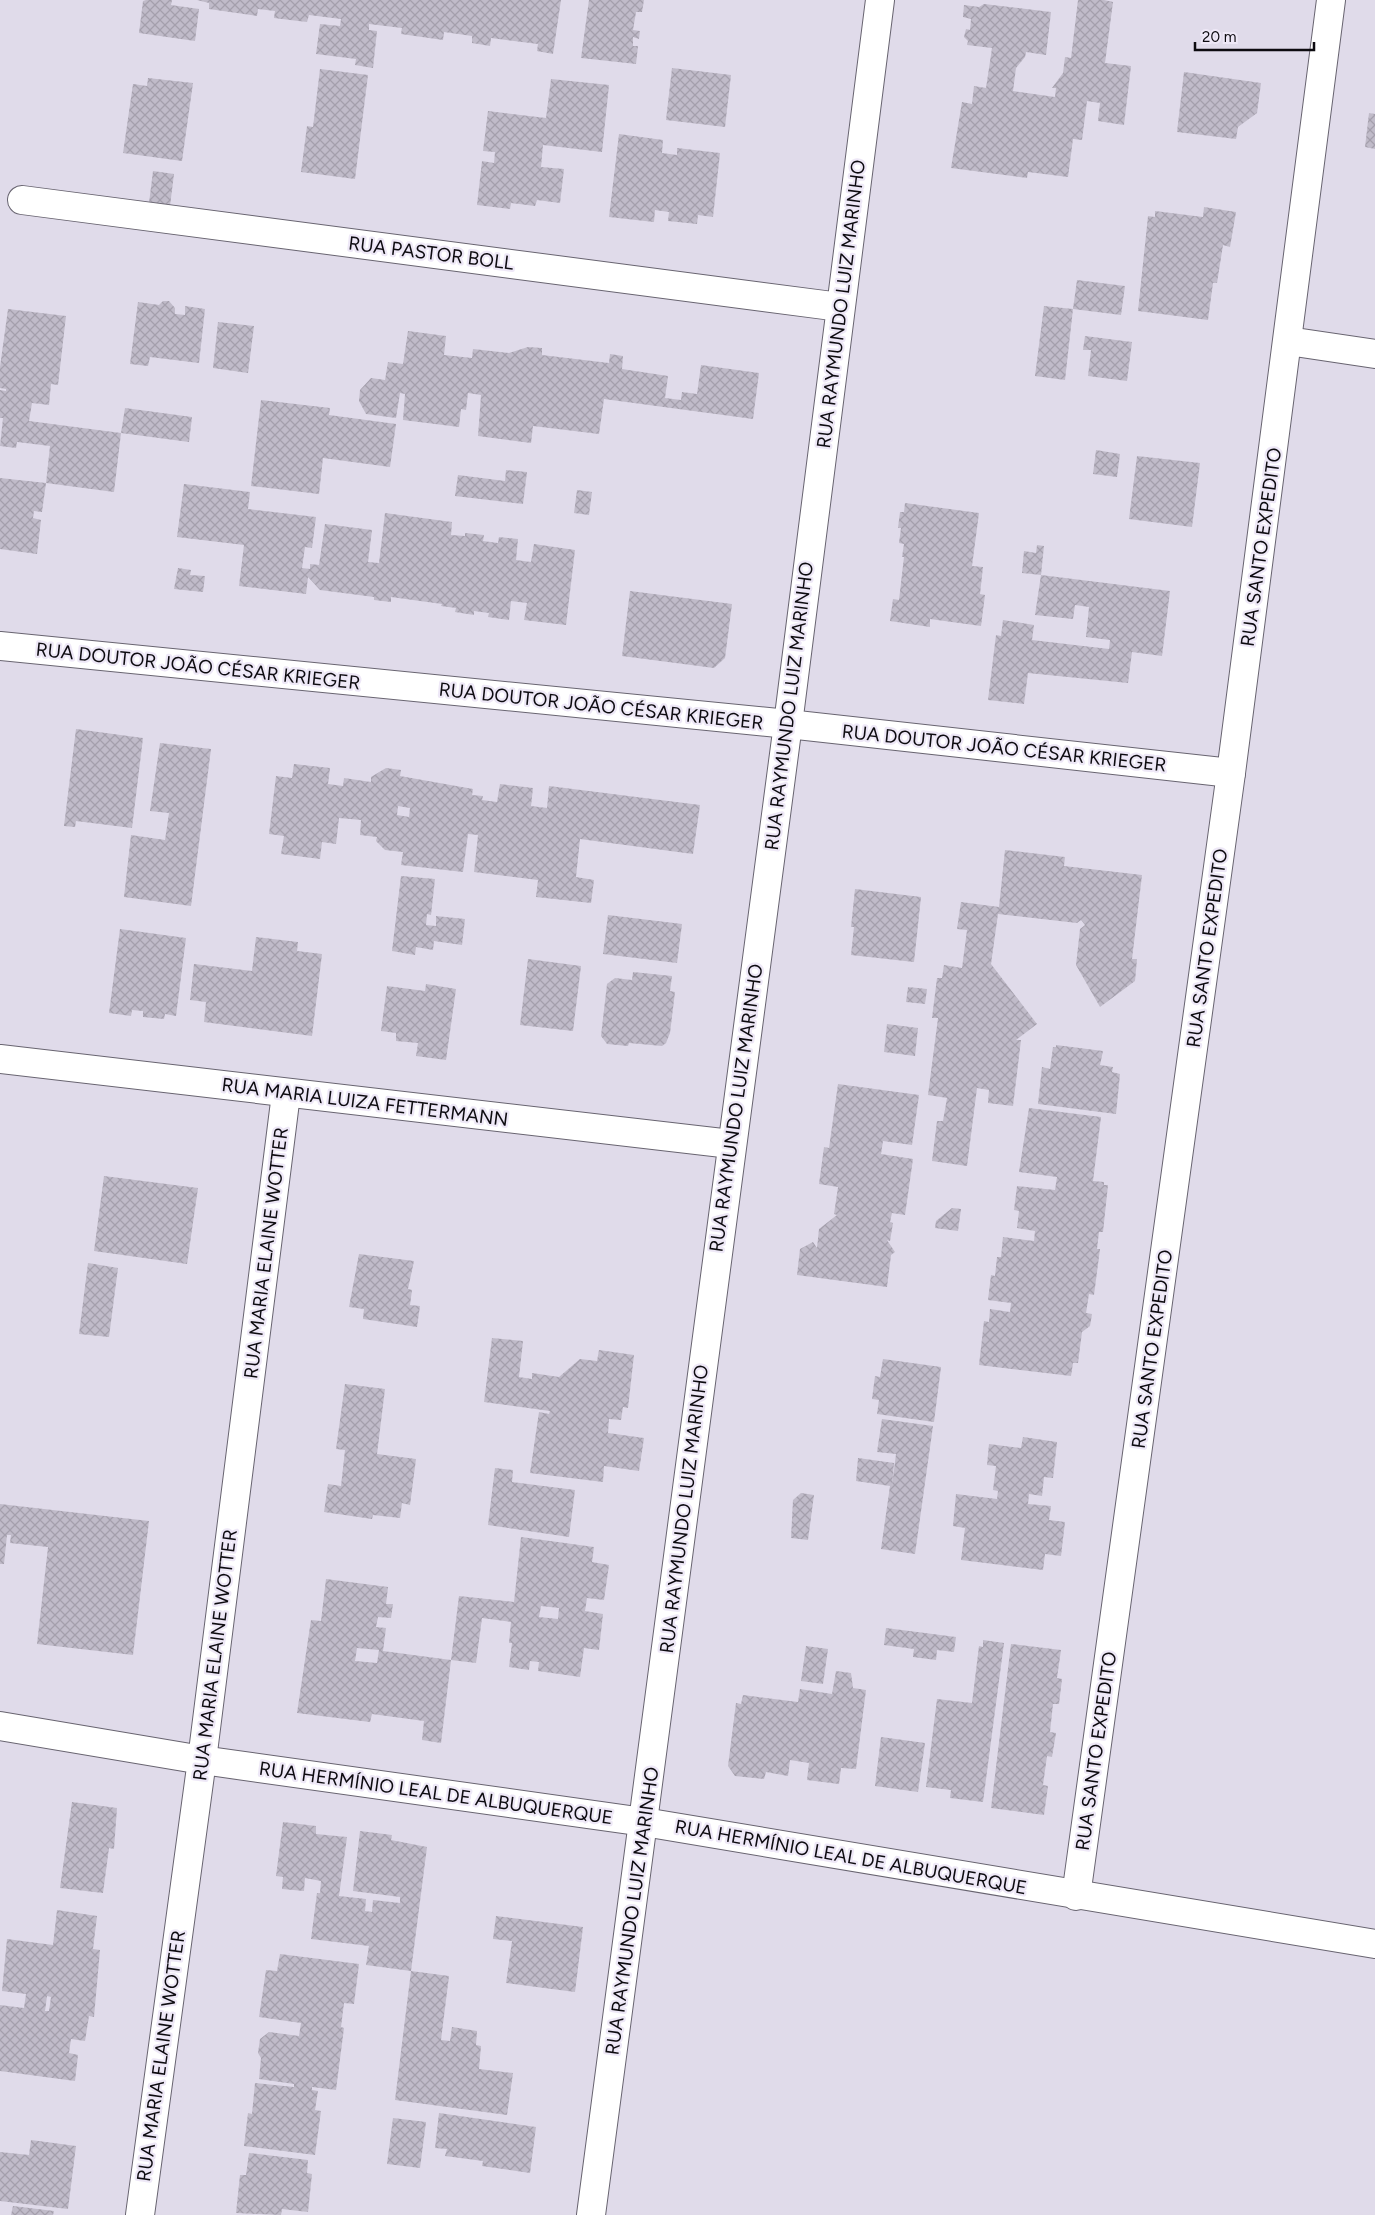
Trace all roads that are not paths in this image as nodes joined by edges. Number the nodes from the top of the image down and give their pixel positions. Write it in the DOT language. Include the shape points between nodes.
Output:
graph roads {
  1 [pos="880,0"];
  2 [pos="1331,0"];
  3 [pos="22,200"];
  4 [pos="840,307"];
  5 [pos="1288,341"];
  6 [pos="1375,354"];
  7 [pos="0,646"];
  8 [pos="788,724"];
  9 [pos="1231,773"];
  10 [pos="0,1059"];
  11 [pos="286,1094"];
  12 [pos="731,1144"];
  13 [pos="0,1726"];
  14 [pos="202,1760"];
  15 [pos="644,1822"];
  16 [pos="1076,1896"];
  17 [pos="1375,1944"];
  18 [pos="140,2215"];
  19 [pos="591,2215"];
  1 -- 4 [label="street, RUA RAYMUNDO LUIZ MARINHO"];
  2 -- 5 [label="street, RUA SANTO EXPEDITO"];
  3 -- 4 [label="street, RUA PASTOR BOLL"];
  4 -- 8 [label="street, RUA RAYMUNDO LUIZ MARINHO"];
  5 -- 6 [label="street"];
  5 -- 9 [label="street, RUA SANTO EXPEDITO"];
  7 -- 8 [label="street, RUA DOUTOR JOÃO CÉSAR KRIEGER"];
  8 -- 9 [label="street, RUA DOUTOR JOÃO CÉSAR KRIEGER"];
  8 -- 12 [label="street, RUA RAYMUNDO LUIZ MARINHO"];
  9 -- 16 [label="street, RUA SANTO EXPEDITO"];
  10 -- 11 [label="street, RUA MARIA LUIZA FETTERMANN"];
  11 -- 12 [label="street, RUA MARIA LUIZA FETTERMANN"];
  11 -- 14 [label="street, RUA MARIA ELAINE WOTTER"];
  12 -- 15 [label="street, RUA RAYMUNDO LUIZ MARINHO"];
  13 -- 14 [label="street, RUA HERMÍNIO LEAL DE ALBUQUERQUE"];
  14 -- 15 [label="street, RUA HERMÍNIO LEAL DE ALBUQUERQUE"];
  14 -- 18 [label="street, RUA MARIA ELAINE WOTTER"];
  15 -- 16 [label="street, RUA HERMÍNIO LEAL DE ALBUQUERQUE"];
  15 -- 19 [label="street, RUA RAYMUNDO LUIZ MARINHO"];
  16 -- 17 [label="street, RUA HERMÍNIO LEAL DE ALBUQUERQUE"];
}
